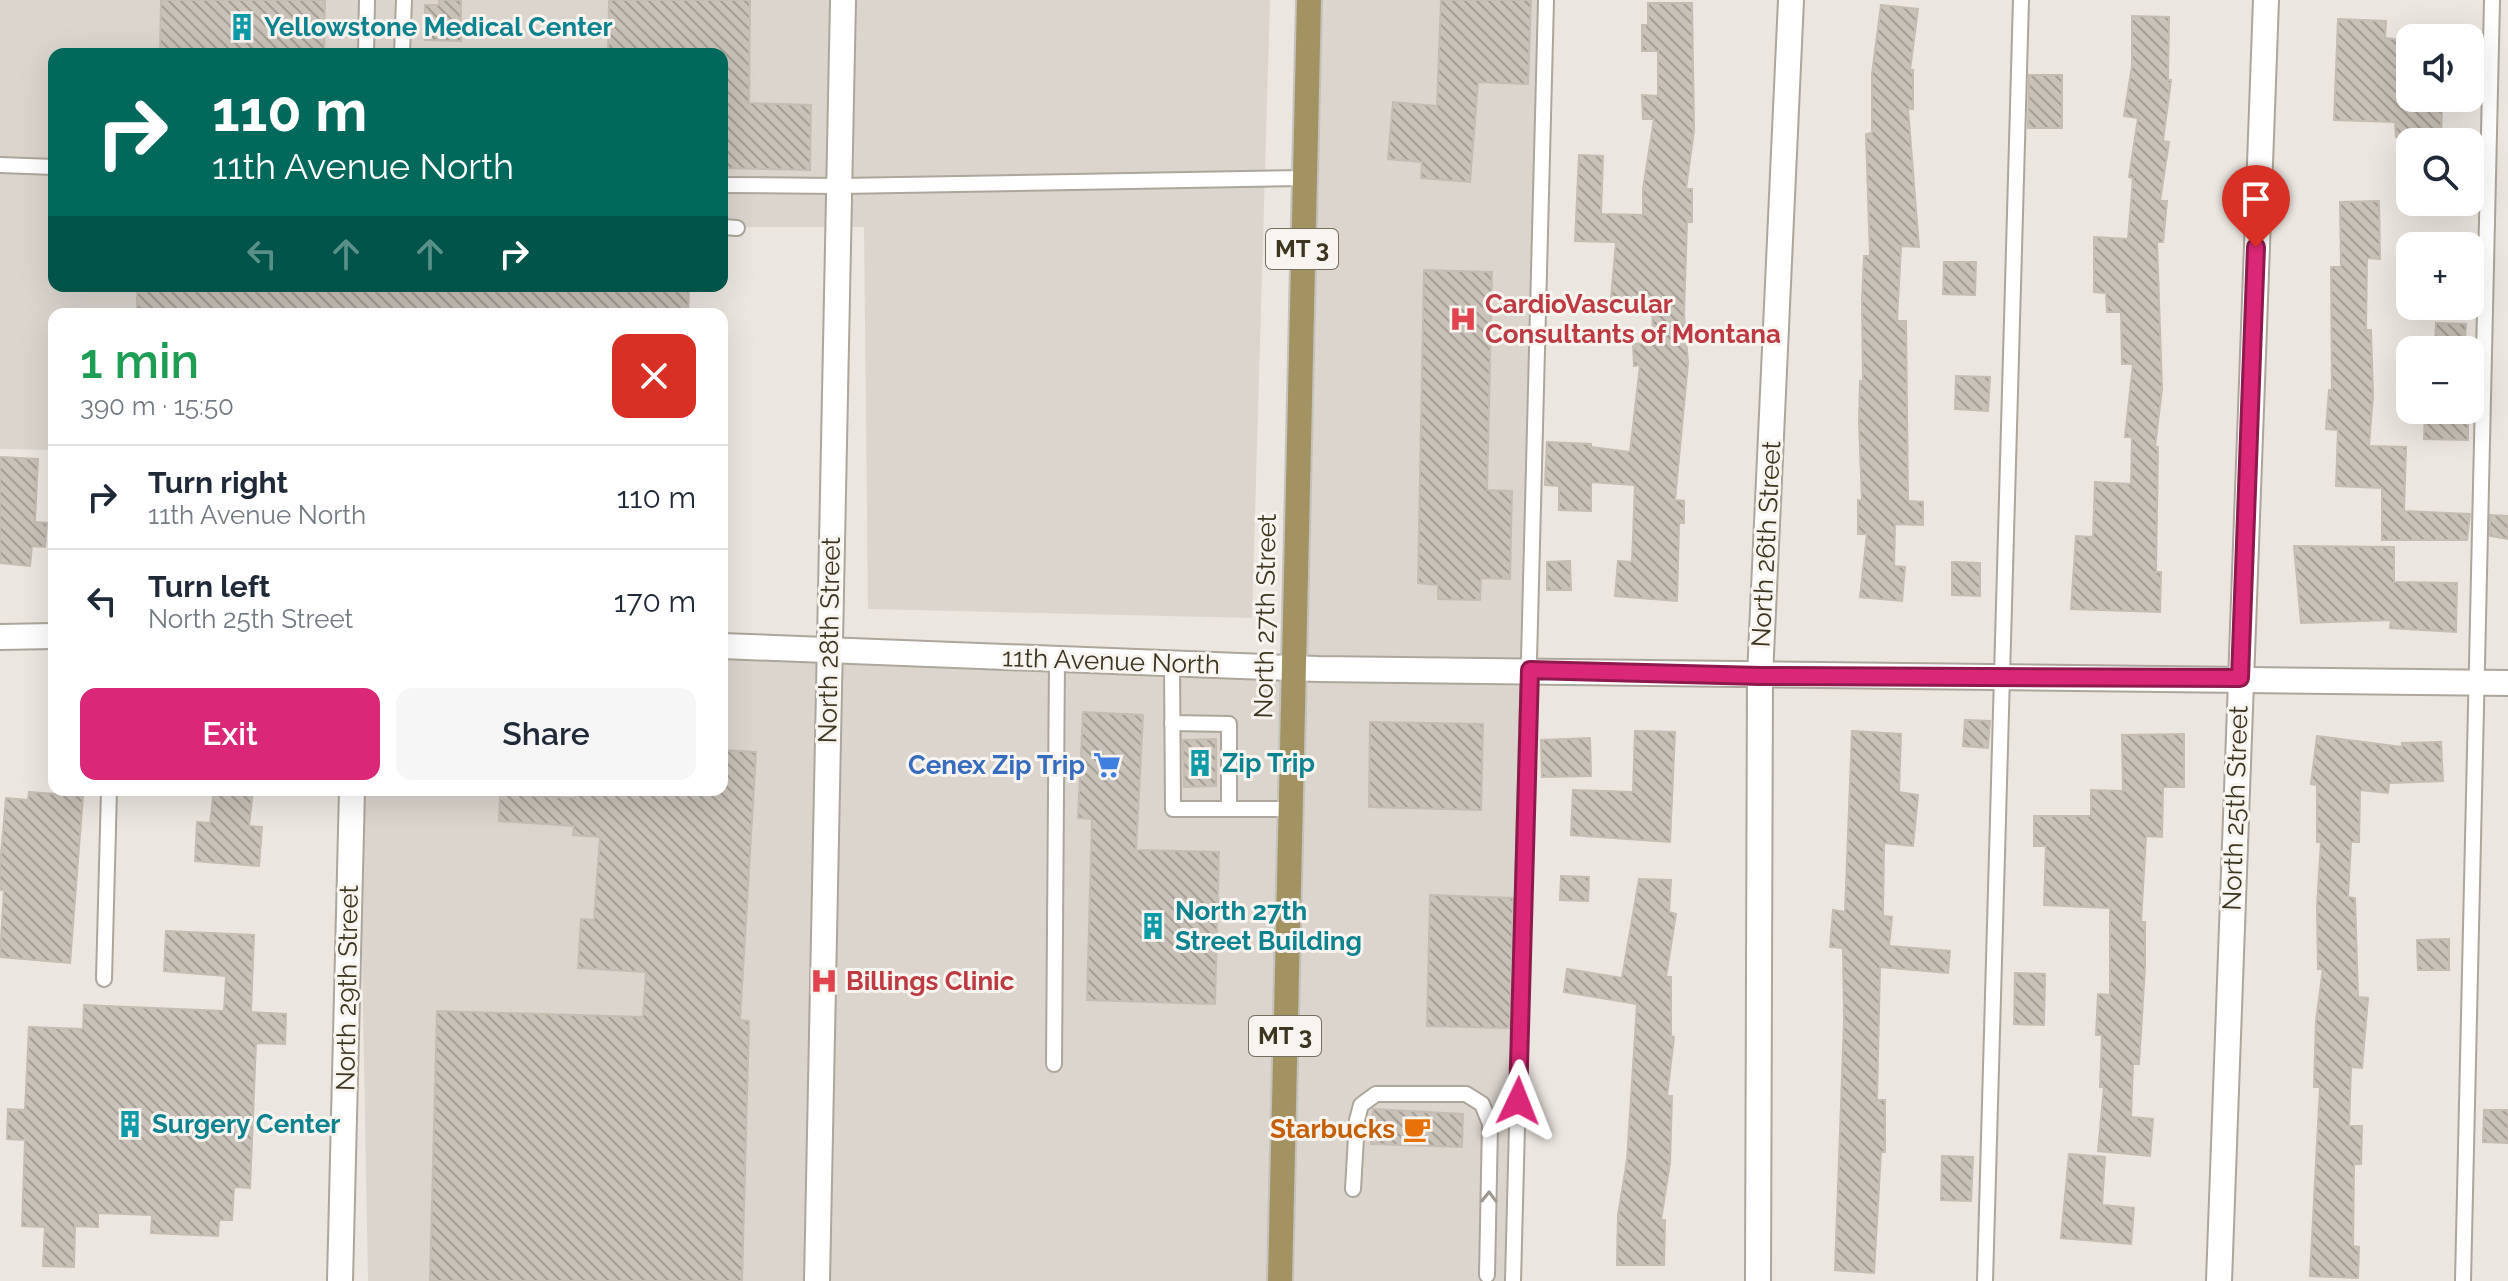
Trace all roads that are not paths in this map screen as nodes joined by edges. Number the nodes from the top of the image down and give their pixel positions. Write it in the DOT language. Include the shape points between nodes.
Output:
graph roads {
  1 [pos="367,0"];
  2 [pos="404,0"];
  3 [pos="843,0"];
  4 [pos="1309,0"];
  5 [pos="1546,0"];
  6 [pos="1791,0"];
  7 [pos="2021,0"];
  8 [pos="2266,0"];
  9 [pos="2492,0"];
  10 [pos="366,48"];
  11 [pos="402,48"];
  12 [pos="0,165"];
  13 [pos="48,167"];
  14 [pos="1304,178"];
  15 [pos="728,185"];
  16 [pos="840,186"];
  17 [pos="48,636"];
  18 [pos="0,637"];
  19 [pos="728,646"];
  20 [pos="828,650"];
  21 [pos="1057,658"];
  22 [pos="1172,663"];
  23 [pos="1292,667"];
  24 [pos="1530,670"];
  25 [pos="1760,676"];
  26 [pos="2004,677"];
  27 [pos="2240,678"];
  28 [pos="2477,683"];
  29 [pos="2508,683"];
  30 [pos="1172,723"];
  31 [pos="109,796"];
  32 [pos="352,796"];
  33 [pos="1229,809"];
  34 [pos="1289,809"];
  35 [pos="104,979"];
  36 [pos="1054,1064"];
  37 [pos="1353,1189"];
  38 [pos="1487,1275"];
  39 [pos="340,1281"];
  40 [pos="817,1281"];
  41 [pos="1280,1281"];
  42 [pos="1513,1281"];
  43 [pos="1758,1281"];
  44 [pos="1985,1281"];
  45 [pos="2219,1281"];
  46 [pos="2463,1281"];
  1 -- 10 [label="lane"];
  2 -- 11 [label="lane"];
  3 -- 16 [label="street, North 28th Street"];
  4 -- 14 [label="main road, North 27th Street / MT 3"];
  5 -- 24 [label="lane"];
  6 -- 25 [label="street, North 26th Street"];
  7 -- 26 [label="lane"];
  8 -- 27 [label="street, North 25th Street"];
  9 -- 28 [label="lane"];
  12 -- 13 [label="lane"];
  14 -- 16 [label="lane"];
  14 -- 23 [label="main road, North 27th Street / MT 3"];
  15 -- 16 [label="lane"];
  16 -- 20 [label="street, North 28th Street"];
  17 -- 18 [label="street"];
  19 -- 20 [label="street, 11th Avenue North"];
  20 -- 21 [label="street, 11th Avenue North"];
  20 -- 40 [label="street, North 28th Street"];
  21 -- 22 [label="street, 11th Avenue North"];
  21 -- 36 [label="lane"];
  22 -- 23 [label="street, 11th Avenue North"];
  22 -- 30 [label="lane"];
  23 -- 24 [label="street, 11th Avenue North"];
  23 -- 34 [label="main road, North 27th Street / MT 3"];
  24 -- 25 [label="street, 11th Avenue North"];
  24 -- 42 [label="lane"];
  25 -- 26 [label="street, 11th Avenue North"];
  25 -- 43 [label="street, North 26th Street"];
  26 -- 27 [label="street, 11th Avenue North"];
  26 -- 44 [label="lane"];
  27 -- 28 [label="street, 11th Avenue North"];
  27 -- 45 [label="street, North 25th Street"];
  28 -- 29 [label="street, 11th Avenue North"];
  28 -- 46 [label="lane"];
  30 -- 33 [label="lane" via="1173,809"];
  30 -- 33 [label="lane" via="1229,724"];
  31 -- 35 [label="lane"];
  32 -- 39 [label="street, North 29th Street"];
  33 -- 34 [label="lane"];
  34 -- 41 [label="main road, North 27th Street / MT 3"];
  38 -- 37 [label="lane, one-way" via="1490,1124 1482,1104 1466,1094 1376,1094 1361,1105 1357,1120"];
}
